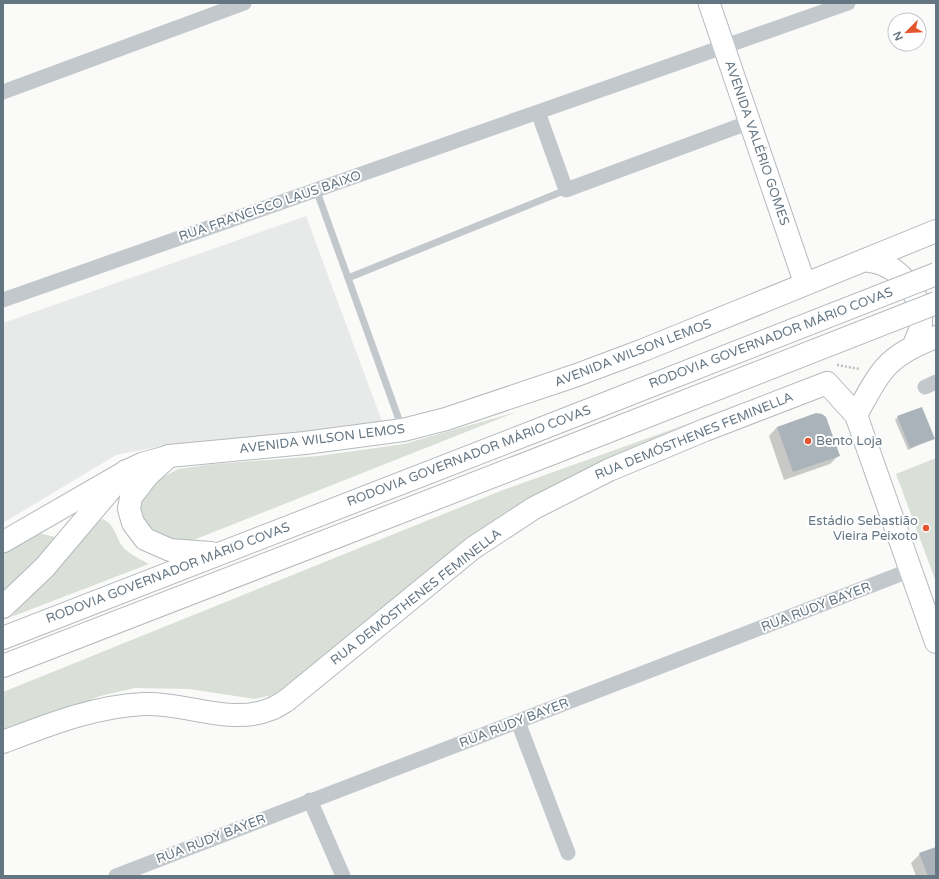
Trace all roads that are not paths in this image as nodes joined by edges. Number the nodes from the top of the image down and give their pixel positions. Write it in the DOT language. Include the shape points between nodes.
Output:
graph roads {
  1 [pos="244,3"];
  2 [pos="709,3"];
  3 [pos="848,3"];
  4 [pos="724,46"];
  5 [pos="3,92"];
  6 [pos="538,112"];
  7 [pos="750,122"];
  8 [pos="316,189"];
  9 [pos="566,190"];
  10 [pos="936,231"];
  11 [pos="864,260"];
  12 [pos="936,274"];
  13 [pos="348,278"];
  14 [pos="805,284"];
  15 [pos="3,300"];
  16 [pos="936,303"];
  17 [pos="936,337"];
  18 [pos="914,345"];
  19 [pos="856,415"];
  20 [pos="403,430"];
  21 [pos="169,456"];
  22 [pos="126,471"];
  23 [pos="3,542"];
  24 [pos="219,553"];
  25 [pos="911,570"];
  26 [pos="3,607"];
  27 [pos="3,638"];
  28 [pos="936,642"];
  29 [pos="3,666"];
  30 [pos="518,722"];
  31 [pos="3,742"];
  32 [pos="310,800"];
  33 [pos="568,853"];
  34 [pos="116,876"];
  35 [pos="343,876"];
  1 -- 5 [label="street"];
  2 -- 4 [label="main road, AVENIDA VALÉRIO GOMES"];
  3 -- 4 [label="street, RUA FRANCISCO LAUS BAIXO"];
  4 -- 6 [label="street, RUA FRANCISCO LAUS BAIXO"];
  4 -- 7 [label="main road, AVENIDA VALÉRIO GOMES"];
  6 -- 8 [label="street, RUA FRANCISCO LAUS BAIXO"];
  6 -- 9 [label="street"];
  7 -- 9 [label="street"];
  7 -- 14 [label="main road, AVENIDA VALÉRIO GOMES"];
  8 -- 13 [label="lane"];
  8 -- 15 [label="street, RUA FRANCISCO LAUS BAIXO"];
  9 -- 13 [label="lane"];
  10 -- 11 [label="main road, AVENIDA WILSON LEMOS"];
  11 -- 14 [label="main road, AVENIDA WILSON LEMOS"];
  11 -- 18 [label="main road" via="882,264 896,272 908,284 916,298 920,313 920,329"];
  12 -- 24 [label="main road, RODOVIA GOVERNADOR MÁRIO COVAS, bridge"];
  13 -- 20 [label="lane"];
  14 -- 20 [label="main road, AVENIDA WILSON LEMOS" via="577,376"];
  16 -- 29 [label="main road, RODOVIA GOVERNADOR MÁRIO COVAS, bridge"];
  17 -- 18 [label="main road"];
  18 -- 19 [label="main road" via="895,357 880,372"];
  19 -- 25 [label="main road"];
  19 -- 31 [label="main road, RUA DEMÓSTHENES FEMINELLA" via="826,383 705,430 566,491 522,515 473,548 287,700 271,709 252,714 230,714 179,706 145,704 117,707 74,716"];
  20 -- 21 [label="main road, AVENIDA WILSON LEMOS" via="305,444"];
  21 -- 22 [label="main road, AVENIDA WILSON LEMOS"];
  21 -- 24 [label="main road" via="148,475 131,497 129,509 133,523 145,539 170,550"];
  22 -- 23 [label="main road, AVENIDA WILSON LEMOS"];
  22 -- 26 [label="main road" via="45,567"];
  24 -- 27 [label="main road, RODOVIA GOVERNADOR MÁRIO COVAS"];
  25 -- 28 [label="main road"];
  25 -- 30 [label="street, RUA RUDY BAYER"];
  30 -- 32 [label="street, RUA RUDY BAYER"];
  30 -- 33 [label="street"];
  32 -- 34 [label="street, RUA RUDY BAYER"];
  32 -- 35 [label="street"];
}
